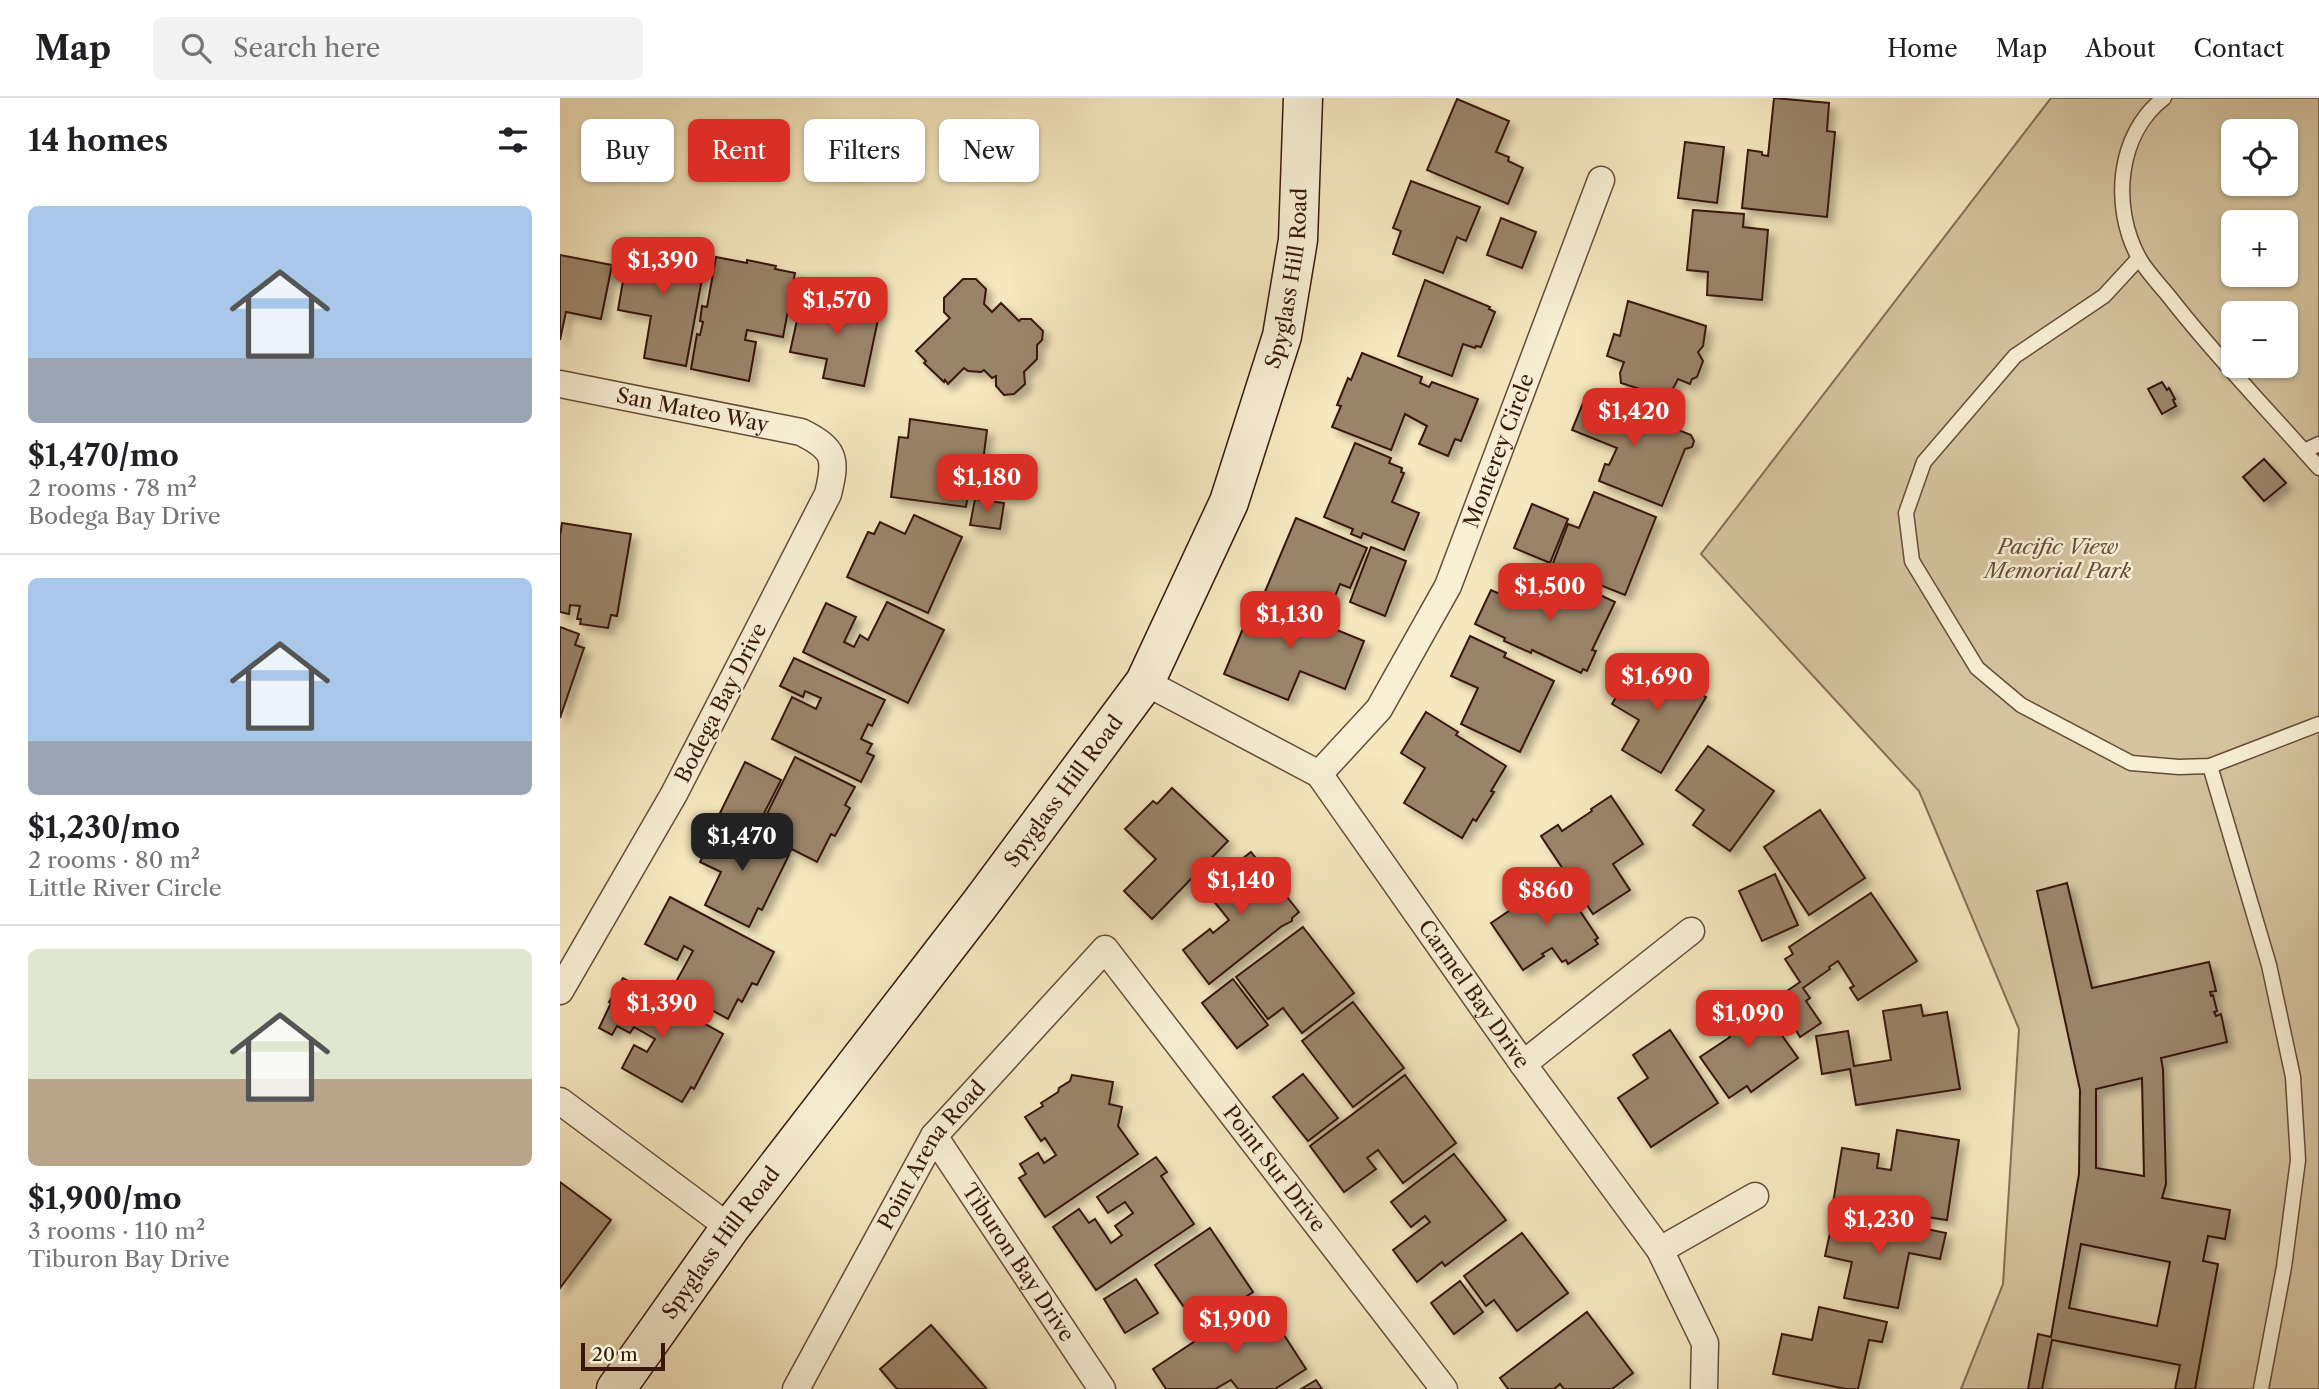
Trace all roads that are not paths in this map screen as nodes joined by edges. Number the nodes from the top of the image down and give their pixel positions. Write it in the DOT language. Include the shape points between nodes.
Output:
graph roads {
  1 [pos="1303,98"];
  2 [pos="2164,98"];
  3 [pos="1601,180"];
  4 [pos="2139,258"];
  5 [pos="560,384"];
  6 [pos="824,443"];
  7 [pos="2319,444"];
  8 [pos="2304,451"];
  9 [pos="2319,468"];
  10 [pos="1145,682"];
  11 [pos="2319,724"];
  12 [pos="2210,766"];
  13 [pos="1320,774"];
  14 [pos="1691,931"];
  15 [pos="1105,949"];
  16 [pos="560,991"];
  17 [pos="1523,1064"];
  18 [pos="560,1101"];
  19 [pos="934,1136"];
  20 [pos="1755,1196"];
  21 [pos="730,1228"];
  22 [pos="1660,1250"];
  23 [pos="616,1389"];
  24 [pos="796,1389"];
  25 [pos="1102,1389"];
  26 [pos="1444,1389"];
  27 [pos="1704,1389"];
  28 [pos="2261,1389"];
  1 -- 10 [label="main road, Spyglass Hill Road" via="1298,240 1282,336 1229,502"];
  2 -- 4 [label="lane" via="2138,126 2122,182 2124,217"];
  3 -- 13 [label="street, Monterey Circle" via="1448,586 1379,709"];
  4 -- 8 [label="lane" via="2210,349"];
  4 -- 12 [label="lane" via="2104,296 2015,356 1924,461 1906,513 1912,561 1977,668 2021,705 2131,763"];
  5 -- 6 [label="street, San Mateo Way" via="801,432"];
  6 -- 16 [label="street, Bodega Bay Drive" via="835,468 828,494 674,794"];
  7 -- 8 [label="lane"];
  8 -- 9 [label="lane"];
  10 -- 13 [label="street, Carmel Bay Drive"];
  10 -- 21 [label="main road, Spyglass Hill Road"];
  11 -- 12 [label="lane"];
  12 -- 28 [label="lane" via="2269,965 2293,1077 2298,1160"];
  13 -- 17 [label="street, Carmel Bay Drive"];
  14 -- 17 [label="street"];
  15 -- 19 [label="street, Point Arena Road"];
  15 -- 26 [label="street, Point Sur Drive"];
  17 -- 22 [label="street, Carmel Bay Drive"];
  18 -- 21 [label="street"];
  19 -- 24 [label="street, Point Arena Road"];
  19 -- 25 [label="street, Tiburon Bay Drive"];
  20 -- 22 [label="street"];
  21 -- 23 [label="main road, Spyglass Hill Road"];
  22 -- 27 [label="street, Carmel Bay Drive" via="1705,1343"];
}
